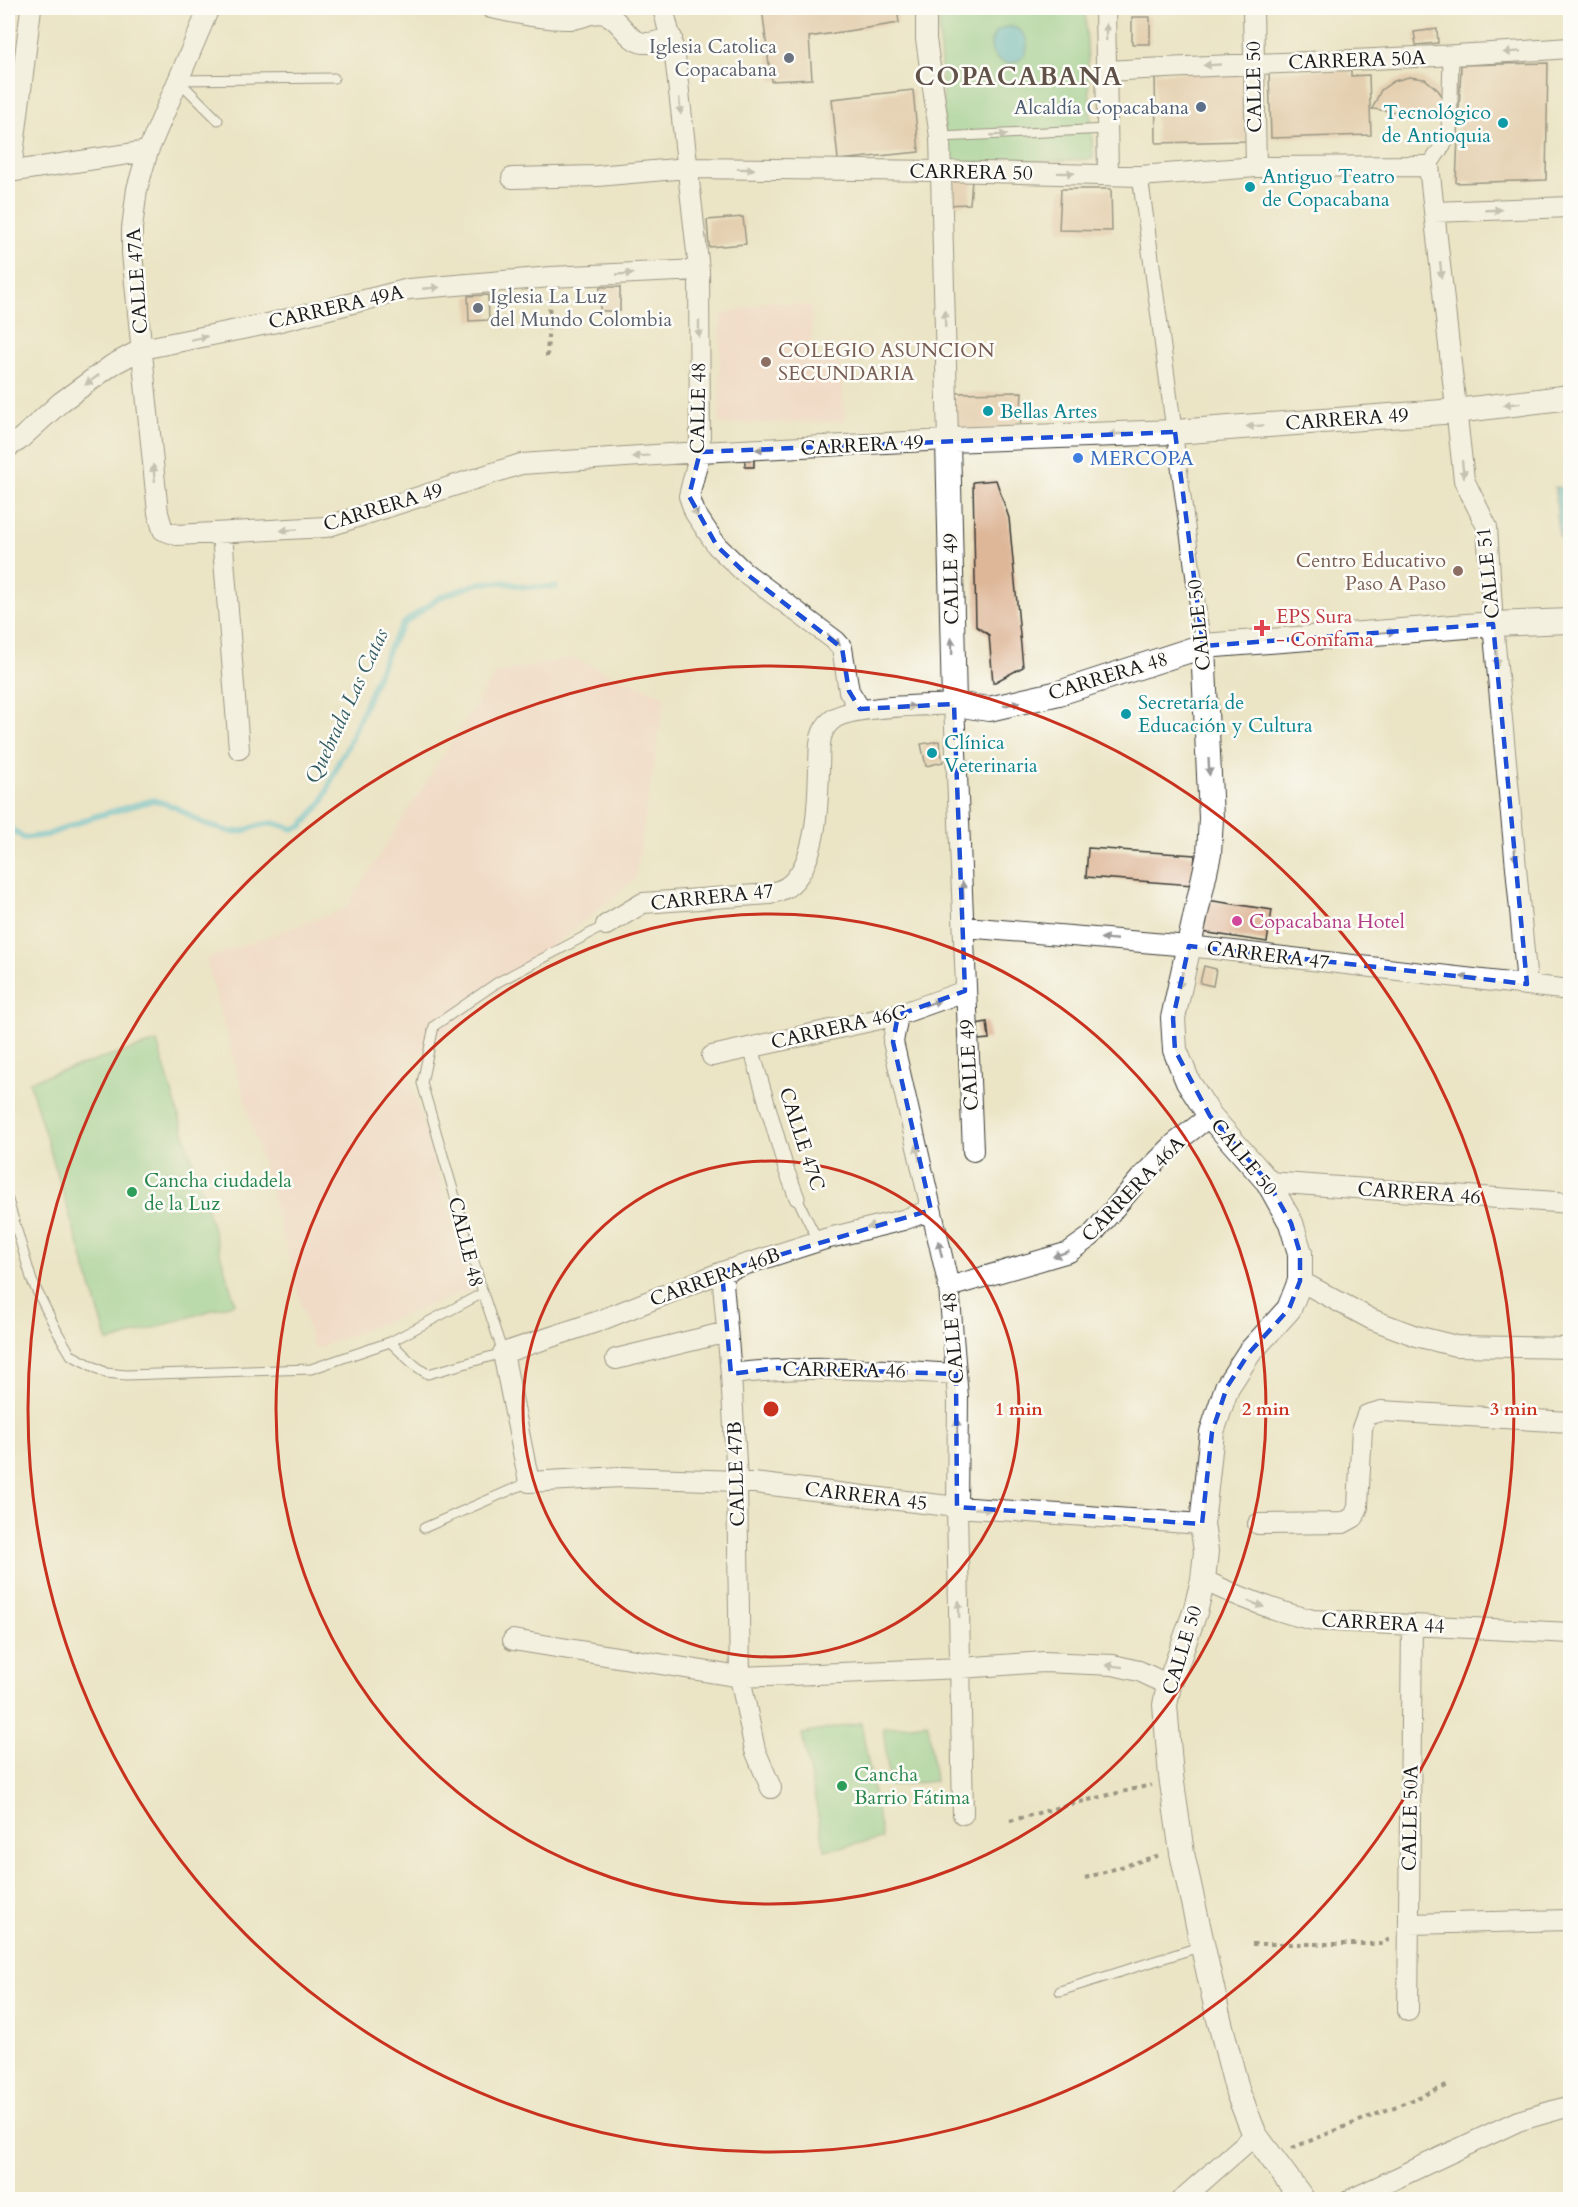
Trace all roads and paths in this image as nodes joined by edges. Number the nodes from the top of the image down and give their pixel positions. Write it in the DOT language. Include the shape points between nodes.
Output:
graph roads {
  1 [pos="31,8"];
  2 [pos="208,8"];
  3 [pos="491,8"];
  4 [pos="663,8"];
  5 [pos="920,8"];
  6 [pos="926,8"];
  7 [pos="1105,8"];
  8 [pos="1253,8"];
  9 [pos="571,13"];
  10 [pos="672,38"];
  11 [pos="1570,48"];
  12 [pos="1451,56"];
  13 [pos="1252,63"];
  14 [pos="1106,71"];
  15 [pos="334,78"];
  16 [pos="178,80"];
  17 [pos="218,120"];
  18 [pos="1107,129"];
  19 [pos="940,138"];
  20 [pos="148,152"];
  21 [pos="1429,166"];
  22 [pos="1256,167"];
  23 [pos="687,168"];
  24 [pos="9,171"];
  25 [pos="938,171"];
  26 [pos="1108,174"];
  27 [pos="1140,176"];
  28 [pos="513,178"];
  29 [pos="1570,207"];
  30 [pos="1434,212"];
  31 [pos="699,270"];
  32 [pos="552,277"];
  33 [pos="142,349"];
  34 [pos="547,357"];
  35 [pos="1570,397"];
  36 [pos="1456,411"];
  37 [pos="1175,432"];
  38 [pos="948,440"];
  39 [pos="8,447"];
  40 [pos="700,452"];
  41 [pos="163,530"];
  42 [pos="222,534"];
  43 [pos="1570,621"];
  44 [pos="1493,624"];
  45 [pos="1203,646"];
  46 [pos="954,704"];
  47 [pos="860,710"];
  48 [pos="239,749"];
  49 [pos="606,925"];
  50 [pos="965,927"];
  51 [pos="1189,946"];
  52 [pos="1527,984"];
  53 [pos="1570,990"];
  54 [pos="965,991"];
  55 [pos="898,1015"];
  56 [pos="751,1048"];
  57 [pos="712,1056"];
  58 [pos="1210,1116"];
  59 [pos="973,1151"];
  60 [pos="1268,1182"];
  61 [pos="797,1198"];
  62 [pos="8,1200"];
  63 [pos="1570,1203"];
  64 [pos="931,1210"];
  65 [pos="818,1241"];
  66 [pos="722,1272"];
  67 [pos="1299,1281"];
  68 [pos="949,1287"];
  69 [pos="483,1293"];
  70 [pos="728,1332"];
  71 [pos="390,1342"];
  72 [pos="1570,1348"];
  73 [pos="503,1353"];
  74 [pos="616,1359"];
  75 [pos="731,1374"];
  76 [pos="956,1374"];
  77 [pos="1570,1422"];
  78 [pos="737,1481"];
  79 [pos="529,1482"];
  80 [pos="957,1507"];
  81 [pos="1202,1524"];
  82 [pos="1258,1524"];
  83 [pos="424,1528"];
  84 [pos="1203,1580"];
  85 [pos="1412,1625"];
  86 [pos="1570,1633"];
  87 [pos="513,1640"];
  88 [pos="961,1668"];
  89 [pos="740,1677"];
  90 [pos="1169,1685"];
  91 [pos="1171,1776"];
  92 [pos="771,1788"];
  93 [pos="963,1814"];
  94 [pos="1010,1821"];
  95 [pos="1182,1853"];
  96 [pos="1085,1878"];
  97 [pos="1570,1920"];
  98 [pos="1409,1924"];
  99 [pos="1252,1944"];
  100 [pos="1383,1944"];
  101 [pos="1202,1946"];
  102 [pos="1060,1991"];
  103 [pos="1408,2011"];
  104 [pos="1449,2085"];
  105 [pos="1570,2106"];
  106 [pos="1255,2134"];
  107 [pos="1272,2156"];
  108 [pos="1181,2199"];
  109 [pos="1303,2199"];
  110 [pos="1350,2199"];
  1 -- 24 [label="street"];
  2 -- 16 [label="street, CALLE 47A"];
  3 -- 9 [label="street" via="523,14"];
  4 -- 10 [label="street, CALLE 48"];
  5 -- 25 [label="street"];
  6 -- 19 [label="street, CALLE 49" via="926,39"];
  14 -- 7 [label="street, one-way"];
  8 -- 13 [label="street, CALLE 50"];
  9 -- 10 [label="street" via="606,14 629,36 644,43"];
  10 -- 23 [label="street, CALLE 48, one-way"];
  11 -- 12 [label="street, CARRERA 50A, one-way"];
  12 -- 13 [label="street, CARRERA 50A"];
  12 -- 21 [label="street" via="1449,136"];
  13 -- 14 [label="street, CARRERA 50A, one-way"];
  13 -- 22 [label="street, CALLE 50"];
  14 -- 18 [label="street"];
  15 -- 16 [label="lane"];
  16 -- 17 [label="lane"];
  16 -- 20 [label="street, CALLE 47A"];
  19 -- 18 [label="lane, one-way"];
  18 -- 26 [label="street"];
  19 -- 25 [label="street, CALLE 49"];
  20 -- 24 [label="street"];
  20 -- 33 [label="street, CALLE 47A" via="137,189 132,228"];
  21 -- 22 [label="street, CARRERA 50"];
  21 -- 30 [label="street, CALLE 51"];
  22 -- 27 [label="street, CARRERA 50"];
  23 -- 25 [label="street, CARRERA 50, one-way"];
  23 -- 28 [label="street, CARRERA 50"];
  23 -- 31 [label="street, CALLE 48"];
  25 -- 26 [label="street, CARRERA 50, one-way"];
  38 -- 25 [label="street, CALLE 49, one-way"];
  26 -- 27 [label="street, CARRERA 50"];
  27 -- 37 [label="street, CALLE 50"];
  30 -- 29 [label="street, one-way"];
  30 -- 36 [label="street, CALLE 51, one-way"];
  32 -- 31 [label="street, CARRERA 49A, one-way"];
  31 -- 40 [label="street, CALLE 48, one-way"];
  33 -- 32 [label="street, CARRERA 49A, one-way" via="409,290"];
  32 -- 34 [label="path"];
  33 -- 39 [label="street, CARRERA 49A, one-way" via="112,365"];
  41 -- 33 [label="street, CALLE 47A, one-way" via="158,513"];
  35 -- 36 [label="street, CARRERA 49, one-way"];
  36 -- 37 [label="street, CARRERA 49, one-way"];
  36 -- 44 [label="street, CALLE 51, one-way" via="1464,480 1486,527"];
  37 -- 38 [label="street, CARRERA 49, one-way"];
  37 -- 45 [label="street, CALLE 50"];
  38 -- 40 [label="street, CARRERA 49, one-way"];
  46 -- 38 [label="street, CALLE 49, one-way"];
  40 -- 42 [label="street, CARRERA 49, one-way" via="521,464 327,527"];
  40 -- 47 [label="street, CALLE 48, one-way" via="689,496 695,513 717,546 744,572 836,640 842,648 849,691"];
  41 -- 42 [label="street, CARRERA 49" via="177,535"];
  42 -- 48 [label="street"];
  43 -- 44 [label="street, CARRERA 48"];
  45 -- 44 [label="street, CARRERA 48, one-way"];
  44 -- 52 [label="street, CALLE 51, one-way"];
  46 -- 45 [label="street, CARRERA 48, one-way" via="989,709 1049,695"];
  45 -- 51 [label="street, CALLE 50, one-way" via="1211,818 1209,854"];
  47 -- 46 [label="street, CARRERA 48, one-way"];
  50 -- 46 [label="street, CALLE 49, one-way"];
  47 -- 49 [label="street, CARRERA 47" via="832,719 819,739 814,843 787,887 770,894 643,903"];
  49 -- 69 [label="lane, CALLE 48" via="498,982 434,1026 422,1083"];
  51 -- 50 [label="street, CARRERA 47, one-way"];
  50 -- 54 [label="street, CALLE 49"];
  52 -- 51 [label="street, CARRERA 47, one-way"];
  51 -- 58 [label="street, CALLE 50, one-way" via="1173,1018 1175,1050 1188,1082"];
  52 -- 53 [label="street, CARRERA 47"];
  55 -- 54 [label="street, CARRERA 46C, one-way"];
  54 -- 59 [label="street, CALLE 49"];
  55 -- 56 [label="street, CARRERA 46C"];
  64 -- 55 [label="street, CALLE 48, one-way" via="894,1042"];
  56 -- 57 [label="street, CARRERA 46C"];
  56 -- 61 [label="street, CALLE 47C"];
  58 -- 60 [label="street, CALLE 50"];
  58 -- 68 [label="street, CARRERA 46A, one-way" via="1175,1143 1090,1237 1069,1252"];
  60 -- 63 [label="street, CARRERA 46"];
  60 -- 67 [label="street, CALLE 50" via="1291,1223 1300,1253"];
  61 -- 65 [label="lane, CALLE 47C"];
  62 -- 71 [label="lane, CALLE 48" via="32,1281 58,1333 71,1354 106,1373 311,1369"];
  64 -- 65 [label="street, CARRERA 46B, one-way"];
  68 -- 64 [label="street, CALLE 48, one-way"];
  65 -- 66 [label="street, CARRERA 46B"];
  66 -- 70 [label="street, CALLE 47B"];
  66 -- 73 [label="street, CARRERA 46B" via="599,1321"];
  67 -- 72 [label="street" via="1371,1318 1416,1336 1456,1346"];
  67 -- 81 [label="street, CALLE 50" via="1288,1309 1249,1353 1227,1387 1212,1432"];
  68 -- 76 [label="street, CALLE 48"];
  69 -- 71 [label="lane, CALLE 48"];
  69 -- 73 [label="lane"];
  70 -- 74 [label="street"];
  70 -- 75 [label="street, CALLE 47B"];
  71 -- 73 [label="lane" via="413,1366 428,1374"];
  73 -- 79 [label="street"];
  75 -- 76 [label="street, CARRERA 46" via="776,1368"];
  75 -- 78 [label="street, CALLE 47B"];
  80 -- 76 [label="street, CALLE 48, one-way"];
  77 -- 82 [label="street" via="1381,1411 1368,1415 1362,1428 1358,1507 1354,1517 1343,1523"];
  78 -- 79 [label="street, CARRERA 45" via="621,1477"];
  78 -- 80 [label="street, CARRERA 45"];
  78 -- 89 [label="street, CALLE 47B"];
  79 -- 83 [label="lane"];
  80 -- 81 [label="street, CARRERA 45, one-way"];
  88 -- 80 [label="street, CALLE 48, one-way"];
  81 -- 84 [label="street, CALLE 50" via="1206,1551"];
  84 -- 85 [label="street, CARRERA 44, one-way" via="1250,1602 1313,1620"];
  84 -- 90 [label="street, CALLE 50"];
  85 -- 86 [label="street, CARRERA 44"];
  85 -- 98 [label="street, CALLE 50A"];
  87 -- 89 [label="street"];
  88 -- 89 [label="street"];
  90 -- 88 [label="street, one-way" via="1139,1671 1113,1665 1044,1662"];
  88 -- 93 [label="street, CALLE 48"];
  89 -- 92 [label="street, CALLE 47B" via="755,1750"];
  90 -- 91 [label="street, CALLE 50" via="1165,1705"];
  91 -- 94 [label="path" via="1148,1787"];
  91 -- 95 [label="street, CALLE 50"];
  95 -- 96 [label="path" via="1156,1856"];
  95 -- 101 [label="street, CALLE 50"];
  97 -- 98 [label="street"];
  98 -- 103 [label="street, CALLE 50A"];
  99 -- 100 [label="path"];
  101 -- 102 [label="lane"];
  101 -- 106 [label="street, CALLE 50" via="1238,2093"];
  104 -- 107 [label="path"];
  105 -- 110 [label="street" via="1518,2121"];
  106 -- 107 [label="street, CALLE 50"];
  106 -- 108 [label="street"];
  107 -- 109 [label="street, CALLE 50"];
}
